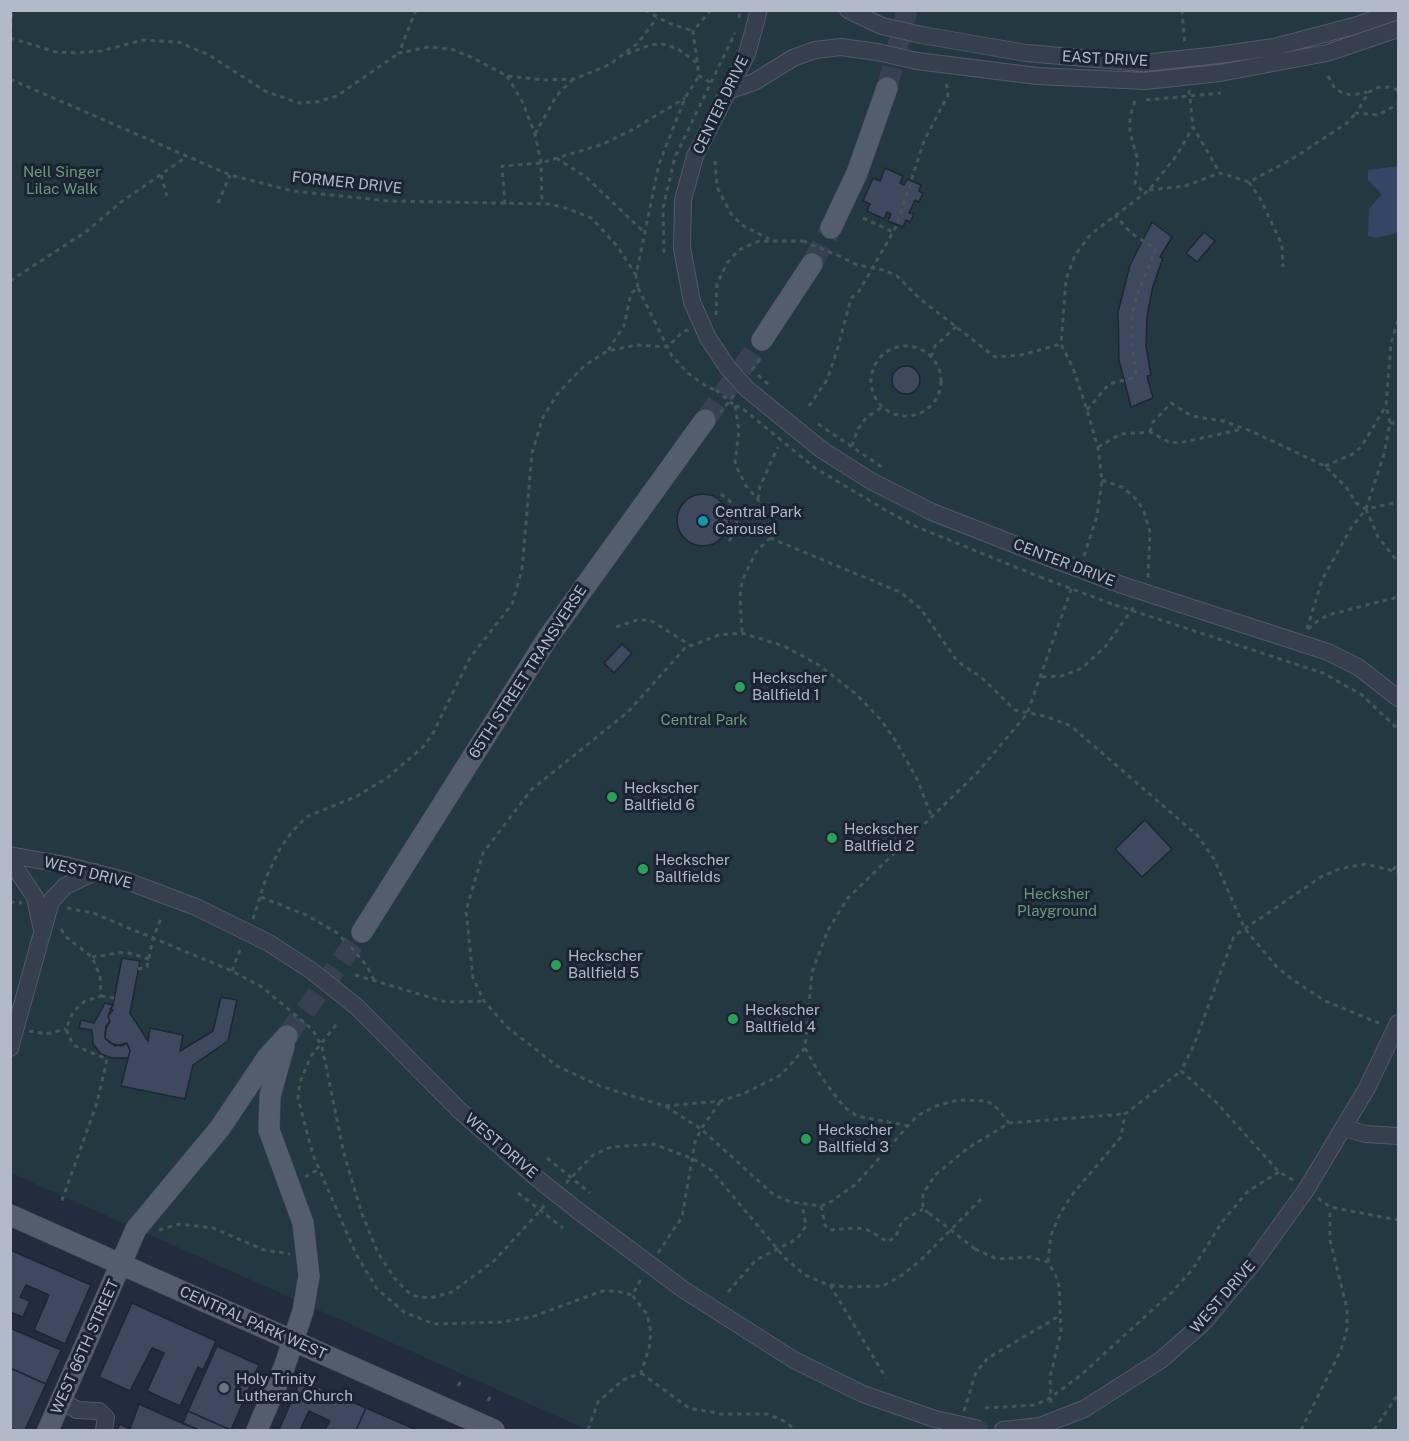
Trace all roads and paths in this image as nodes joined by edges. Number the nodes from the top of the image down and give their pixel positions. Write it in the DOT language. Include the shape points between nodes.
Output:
graph roads {
  1 [pos="12,10"];
  2 [pos="416,10"];
  3 [pos="645,10"];
  4 [pos="711,10"];
  5 [pos="740,10"];
  6 [pos="759,10"];
  7 [pos="848,10"];
  8 [pos="1398,11"];
  9 [pos="657,18"];
  10 [pos="1398,30"];
  11 [pos="693,31"];
  12 [pos="10,37"];
  13 [pos="399,53"];
  14 [pos="624,55"];
  15 [pos="696,63"];
  16 [pos="945,66"];
  17 [pos="507,76"];
  18 [pos="699,76"];
  19 [pos="1328,76"];
  20 [pos="10,79"];
  21 [pos="574,79"];
  22 [pos="712,83"];
  23 [pos="887,88"];
  24 [pos="723,89"];
  25 [pos="1398,90"];
  26 [pos="1369,92"];
  27 [pos="1221,93"];
  28 [pos="686,98"];
  29 [pos="1146,100"];
  30 [pos="1135,101"];
  31 [pos="1398,104"];
  32 [pos="1191,110"];
  33 [pos="1356,113"];
  34 [pos="1193,127"];
  35 [pos="536,134"];
  36 [pos="186,157"];
  37 [pos="556,158"];
  38 [pos="714,161"];
  39 [pos="541,163"];
  40 [pos="1220,173"];
  41 [pos="161,175"];
  42 [pos="230,175"];
  43 [pos="1249,182"];
  44 [pos="1149,190"];
  45 [pos="1144,193"];
  46 [pos="167,196"];
  47 [pos="218,203"];
  48 [pos="505,204"];
  49 [pos="542,204"];
  50 [pos="1115,215"];
  51 [pos="863,218"];
  52 [pos="831,228"];
  53 [pos="893,232"];
  54 [pos="645,233"];
  55 [pos="770,240"];
  56 [pos="812,264"];
  57 [pos="873,267"];
  58 [pos="1283,267"];
  59 [pos="636,275"];
  60 [pos="10,281"];
  61 [pos="638,288"];
  62 [pos="1398,321"];
  63 [pos="701,325"];
  64 [pos="957,326"];
  65 [pos="762,340"];
  66 [pos="1061,344"];
  67 [pos="668,347"];
  68 [pos="607,351"];
  69 [pos="931,357"];
  70 [pos="758,375"];
  71 [pos="776,390"];
  72 [pos="809,406"];
  73 [pos="1386,406"];
  74 [pos="882,407"];
  75 [pos="1087,410"];
  76 [pos="705,420"];
  77 [pos="812,420"];
  78 [pos="1390,423"];
  79 [pos="1398,423"];
  80 [pos="1245,429"];
  81 [pos="1150,432"];
  82 [pos="852,446"];
  83 [pos="778,447"];
  84 [pos="1098,448"];
  85 [pos="1325,466"];
  86 [pos="887,471"];
  87 [pos="722,494"];
  88 [pos="758,499"];
  89 [pos="1398,502"];
  90 [pos="1366,509"];
  91 [pos="763,513"];
  92 [pos="736,516"];
  93 [pos="770,538"];
  94 [pos="729,541"];
  95 [pos="1086,550"];
  96 [pos="1398,562"];
  97 [pos="1137,574"];
  98 [pos="1040,577"];
  99 [pos="1158,582"];
  100 [pos="1069,593"];
  101 [pos="1398,597"];
  102 [pos="616,627"];
  103 [pos="1297,627"];
  104 [pos="1307,630"];
  105 [pos="742,633"];
  106 [pos="690,645"];
  107 [pos="1398,698"];
  108 [pos="1027,714"];
  109 [pos="1398,729"];
  110 [pos="931,815"];
  111 [pos="10,855"];
  112 [pos="10,860"];
  113 [pos="1398,863"];
  114 [pos="1393,870"];
  115 [pos="95,872"];
  116 [pos="1398,872"];
  117 [pos="261,897"];
  118 [pos="71,908"];
  119 [pos="162,916"];
  120 [pos="60,929"];
  121 [pos="1245,929"];
  122 [pos="42,930"];
  123 [pos="247,931"];
  124 [pos="362,932"];
  125 [pos="153,938"];
  126 [pos="92,957"];
  127 [pos="149,959"];
  128 [pos="138,969"];
  129 [pos="232,971"];
  130 [pos="355,975"];
  131 [pos="374,980"];
  132 [pos="101,996"];
  133 [pos="114,998"];
  134 [pos="484,1001"];
  135 [pos="1379,1023"];
  136 [pos="1398,1023"];
  137 [pos="336,1025"];
  138 [pos="17,1027"];
  139 [pos="66,1029"];
  140 [pos="313,1030"];
  141 [pos="10,1048"];
  142 [pos="805,1048"];
  143 [pos="1181,1071"];
  144 [pos="721,1101"];
  145 [pos="665,1106"];
  146 [pos="1125,1114"];
  147 [pos="1009,1123"];
  148 [pos="909,1126"];
  149 [pos="1345,1128"];
  150 [pos="701,1129"];
  151 [pos="1398,1136"];
  152 [pos="547,1158"];
  153 [pos="1279,1172"];
  154 [pos="1306,1190"];
  155 [pos="519,1192"];
  156 [pos="590,1193"];
  157 [pos="61,1203"];
  158 [pos="802,1204"];
  159 [pos="821,1206"];
  160 [pos="1330,1207"];
  161 [pos="922,1209"];
  162 [pos="10,1215"];
  163 [pos="1398,1220"];
  164 [pos="563,1227"];
  165 [pos="155,1236"];
  166 [pos="295,1254"];
  167 [pos="1048,1262"];
  168 [pos="121,1264"];
  169 [pos="649,1266"];
  170 [pos="830,1284"];
  171 [pos="728,1292"];
  172 [pos="632,1295"];
  173 [pos="1061,1315"];
  174 [pos="294,1341"];
  175 [pos="641,1373"];
  176 [pos="886,1378"];
  177 [pos="461,1382"];
  178 [pos="458,1386"];
  179 [pos="970,1387"];
  180 [pos="1398,1394"];
  181 [pos="491,1395"];
  182 [pos="1050,1398"];
  183 [pos="61,1400"];
  184 [pos="488,1401"];
  185 [pos="985,1408"];
  186 [pos="1052,1413"];
  187 [pos="460,1424"];
  188 [pos="52,1428"];
  189 [pos="104,1431"];
  190 [pos="256,1431"];
  191 [pos="494,1431"];
  192 [pos="588,1431"];
  193 [pos="795,1431"];
  194 [pos="1002,1431"];
  195 [pos="1301,1431"];
  196 [pos="1374,1431"];
  1 -- 12 [label="path"];
  2 -- 13 [label="path"];
  3 -- 9 [label="path"];
  4 -- 11 [label="path"];
  5 -- 22 [label="path" via="735,32"];
  6 -- 24 [label="street, CENTER DRIVE" via="747,54"];
  7 -- 8 [label="street, EAST DRIVE, bridge" via="882,26 922,35 1026,53 1143,63 1274,47"];
  9 -- 11 [label="path"];
  9 -- 14 [label="path"];
  10 -- 16 [label="street, bridge" via="1327,53 1220,73 1144,81 1037,76"];
  11 -- 15 [label="path"];
  12 -- 13 [label="path" via="56,52 75,53 143,40 178,42 209,55 265,91 299,103 337,96"];
  13 -- 17 [label="path" via="429,47 451,50"];
  14 -- 15 [label="path" via="663,44 678,49"];
  14 -- 21 [label="path" via="594,73"];
  15 -- 18 [label="path"];
  16 -- 24 [label="street, bridge" via="841,47 815,50 793,58 754,82"];
  16 -- 53 [label="path" via="948,95 924,141"];
  17 -- 21 [label="path"];
  17 -- 35 [label="path"];
  18 -- 22 [label="path"];
  18 -- 28 [label="path"];
  19 -- 26 [label="path" via="1342,93"];
  20 -- 36 [label="path, FORMER DRIVE"];
  21 -- 35 [label="path" via="557,95"];
  22 -- 24 [label="path"];
  23 -- 52 [label="main road" via="864,156"];
  24 -- 63 [label="street, CENTER DRIVE" via="690,171 683,200 683,262"];
  25 -- 26 [label="path" via="1381,87"];
  26 -- 33 [label="path"];
  27 -- 29 [label="path, bridge"];
  28 -- 37 [label="path" via="625,134"];
  28 -- 54 [label="path" via="659,164"];
  30 -- 45 [label="path" via="1129,122 1138,161 1135,179"];
  31 -- 33 [label="path" via="1378,115"];
  32 -- 34 [label="path"];
  33 -- 43 [label="path" via="1292,159"];
  34 -- 40 [label="path"];
  34 -- 44 [label="path"];
  35 -- 39 [label="path"];
  36 -- 41 [label="path"];
  36 -- 42 [label="path, FORMER DRIVE"];
  37 -- 39 [label="path"];
  37 -- 54 [label="path" via="586,177"];
  38 -- 55 [label="path" via="717,188 731,214 742,225"];
  39 -- 48 [label="path" via="502,166"];
  39 -- 49 [label="path"];
  40 -- 43 [label="path"];
  40 -- 44 [label="path" via="1176,188"];
  41 -- 46 [label="path"];
  41 -- 60 [label="path" via="87,231"];
  42 -- 47 [label="path"];
  42 -- 48 [label="path, FORMER DRIVE" via="316,195"];
  43 -- 58 [label="path" via="1282,245"];
  44 -- 45 [label="path"];
  45 -- 50 [label="path"];
  48 -- 49 [label="path, FORMER DRIVE"];
  49 -- 59 [label="path, FORMER DRIVE" via="569,208 591,218 617,246"];
  50 -- 66 [label="path" via="1091,234 1070,266"];
  50 -- 75 [label="path" via="1131,233 1156,249 1132,314 1136,372 1132,378 1110,384"];
  51 -- 53 [label="path"];
  53 -- 57 [label="path"];
  54 -- 59 [label="path"];
  55 -- 57 [label="path, bridge" via="803,241 857,265"];
  55 -- 63 [label="path" via="746,245 733,255 717,284 716,315"];
  56 -- 65 [label="main road"];
  57 -- 64 [label="path" via="897,276"];
  57 -- 72 [label="path" via="851,298 826,380"];
  59 -- 61 [label="path"];
  61 -- 67 [label="path"];
  61 -- 68 [label="path" via="631,293 624,326"];
  62 -- 73 [label="path" via="1391,343"];
  63 -- 67 [label="path" via="683,331"];
  63 -- 107 [label="street, CENTER DRIVE, bridge" via="728,368 747,389 822,450 871,481 932,512 1122,585 1328,652 1358,667"];
  64 -- 66 [label="path" via="995,357 1021,356"];
  64 -- 69 [label="path" via="935,346"];
  66 -- 75 [label="path"];
  67 -- 68 [label="path" via="637,345"];
  67 -- 88 [label="path, bridge" via="688,373 735,406 739,431 735,461 746,486"];
  68 -- 117 [label="path" via="569,381 543,417 529,472 518,587 512,604 470,658 432,735 387,778 346,802 306,818 278,852"];
  69 -- 74 [label="path" via="940,376 937,397 930,405 912,415 891,413"];
  69 -- 74 [label="path" via="911,347 900,347 881,357 871,376 872,388"];
  70 -- 71 [label="path"];
  73 -- 78 [label="path"];
  73 -- 85 [label="path" via="1361,447"];
  74 -- 82 [label="path" via="866,418"];
  75 -- 84 [label="path"];
  76 -- 124 [label="main road, 65TH STREET TRANSVERSE" via="546,639"];
  77 -- 82 [label="path"];
  78 -- 79 [label="path"];
  78 -- 90 [label="path"];
  80 -- 81 [label="path" via="1179,443"];
  80 -- 81 [label="path" via="1192,416 1171,403 1153,422"];
  80 -- 85 [label="path"];
  81 -- 84 [label="path" via="1121,434"];
  82 -- 86 [label="path"];
  83 -- 88 [label="path"];
  84 -- 95 [label="path" via="1102,480 1097,516"];
  85 -- 90 [label="path" via="1356,503"];
  87 -- 92 [label="path" via="733,504"];
  88 -- 91 [label="path"];
  89 -- 90 [label="path"];
  90 -- 96 [label="path" via="1378,537"];
  90 -- 104 [label="path" via="1332,557"];
  91 -- 92 [label="path"];
  91 -- 93 [label="path"];
  92 -- 94 [label="path" via="737,528"];
  93 -- 105 [label="path" via="756,552 742,581"];
  93 -- 108 [label="path" via="900,592 921,609 957,661 981,677 1015,711"];
  97 -- 99 [label="path"];
  98 -- 109 [label="path, bridge" via="1323,673 1362,695"];
  100 -- 108 [label="path"];
  101 -- 104 [label="path" via="1332,614"];
  102 -- 106 [label="path" via="650,620"];
  103 -- 104 [label="path"];
  105 -- 106 [label="path" via="719,635"];
  105 -- 110 [label="path" via="784,646 819,665 856,694 895,740"];
  106 -- 134 [label="path" via="628,712 531,790 483,854 466,911 473,978"];
  108 -- 110 [label="path" via="978,772"];
  108 -- 121 [label="path" via="1071,726 1197,835 1214,859"];
  110 -- 142 [label="path" via="856,889 828,930 812,972"];
  111 -- 115 [label="street, WEST DRIVE"];
  112 -- 122 [label="street" via="35,897"];
  113 -- 114 [label="path"];
  114 -- 116 [label="path"];
  114 -- 121 [label="path" via="1365,864 1339,869"];
  115 -- 122 [label="street" via="59,891 49,906"];
  115 -- 123 [label="street, WEST DRIVE" via="196,907"];
  117 -- 123 [label="path"];
  117 -- 131 [label="path" via="336,932 363,960"];
  118 -- 125 [label="path"];
  119 -- 125 [label="path"];
  120 -- 126 [label="path"];
  121 -- 135 [label="path" via="1293,980 1325,1001"];
  121 -- 143 [label="path" via="1234,936"];
  122 -- 138 [label="street"];
  123 -- 129 [label="path"];
  123 -- 169 [label="street, WEST DRIVE, bridge" via="312,971 357,1007 459,1110 533,1175"];
  125 -- 127 [label="path"];
  125 -- 129 [label="path"];
  126 -- 127 [label="path" via="125,952"];
  126 -- 132 [label="path" via="100,976"];
  127 -- 128 [label="path" via="147,967"];
  129 -- 140 [label="path" via="262,987"];
  130 -- 131 [label="path"];
  131 -- 134 [label="path" via="446,1002"];
  132 -- 133 [label="path"];
  132 -- 139 [label="path" via="85,1001 73,1012"];
  134 -- 145 [label="path" via="519,1038 557,1066 600,1086"];
  136 -- 149 [label="street"];
  137 -- 172 [label="path" via="311,1056 298,1098 313,1155 356,1254 377,1289 404,1312 434,1324 532,1317 602,1291"];
  138 -- 139 [label="path" via="46,1034"];
  138 -- 141 [label="street"];
  139 -- 157 [label="path" via="74,1045 107,1059 97,1103"];
  142 -- 144 [label="path" via="781,1074"];
  142 -- 148 [label="path" via="844,1107 857,1116"];
  143 -- 146 [label="path"];
  143 -- 153 [label="path" via="1215,1101"];
  144 -- 145 [label="path"];
  144 -- 150 [label="path"];
  145 -- 150 [label="path"];
  146 -- 147 [label="path"];
  146 -- 167 [label="path" via="1121,1137 1059,1216 1051,1235"];
  147 -- 148 [label="path" via="998,1108 972,1098 936,1106 917,1116"];
  147 -- 161 [label="path" via="935,1174 923,1194"];
  148 -- 159 [label="path" via="856,1184"];
  149 -- 151 [label="street"];
  149 -- 154 [label="street, WEST DRIVE"];
  150 -- 158 [label="path" via="774,1194"];
  150 -- 169 [label="path" via="695,1142 682,1216"];
  152 -- 156 [label="path, bridge"];
  153 -- 154 [label="path"];
  153 -- 182 [label="path" via="1241,1199 1172,1292"];
  154 -- 160 [label="path"];
  154 -- 194 [label="street, WEST DRIVE" via="1221,1304 1161,1360 1120,1389 1069,1416 1040,1426"];
  155 -- 164 [label="path, bridge"];
  158 -- 159 [label="path"];
  158 -- 171 [label="path" via="806,1226 797,1239 756,1260"];
  159 -- 161 [label="path" via="829,1230 868,1230 888,1242 896,1236 902,1221"];
  160 -- 163 [label="path"];
  160 -- 195 [label="path" via="1330,1240 1347,1308 1347,1329"];
  161 -- 167 [label="path, bridge" via="975,1249 997,1259 1031,1257"];
  162 -- 168 [label="main road, CENTRAL PARK WEST"];
  165 -- 166 [label="path" via="160,1228 195,1225 213,1228 264,1250"];
  167 -- 173 [label="path" via="1059,1287"];
  168 -- 174 [label="main road, CENTRAL PARK WEST"];
  168 -- 174 [label="main road, bridge" via="140,1223 197,1157 287,1036 273,1082 268,1119 272,1143 303,1223 309,1276"];
  168 -- 183 [label="main road, WEST 66TH STREET"];
  169 -- 172 [label="path"];
  169 -- 194 [label="street, WEST DRIVE, bridge" via="794,1360 863,1394 935,1419"];
  170 -- 176 [label="path"];
  172 -- 175 [label="path" via="647,1314 651,1332"];
  173 -- 179 [label="path" via="988,1358"];
  173 -- 182 [label="path"];
  174 -- 187 [label="main road, CENTRAL PARK WEST"];
  174 -- 190 [label="main road"];
  175 -- 192 [label="path" via="623,1380 598,1402"];
  175 -- 193 [label="path" via="689,1408 721,1414 768,1414"];
  177 -- 178 [label="path"];
  180 -- 196 [label="path"];
  181 -- 184 [label="path"];
  182 -- 185 [label="path" via="1035,1405"];
  182 -- 186 [label="path"];
  183 -- 188 [label="main road, WEST 66TH STREET"];
  183 -- 189 [label="street" via="77,1410 99,1411 106,1418"];
  187 -- 191 [label="main road, CENTRAL PARK WEST"];
}
